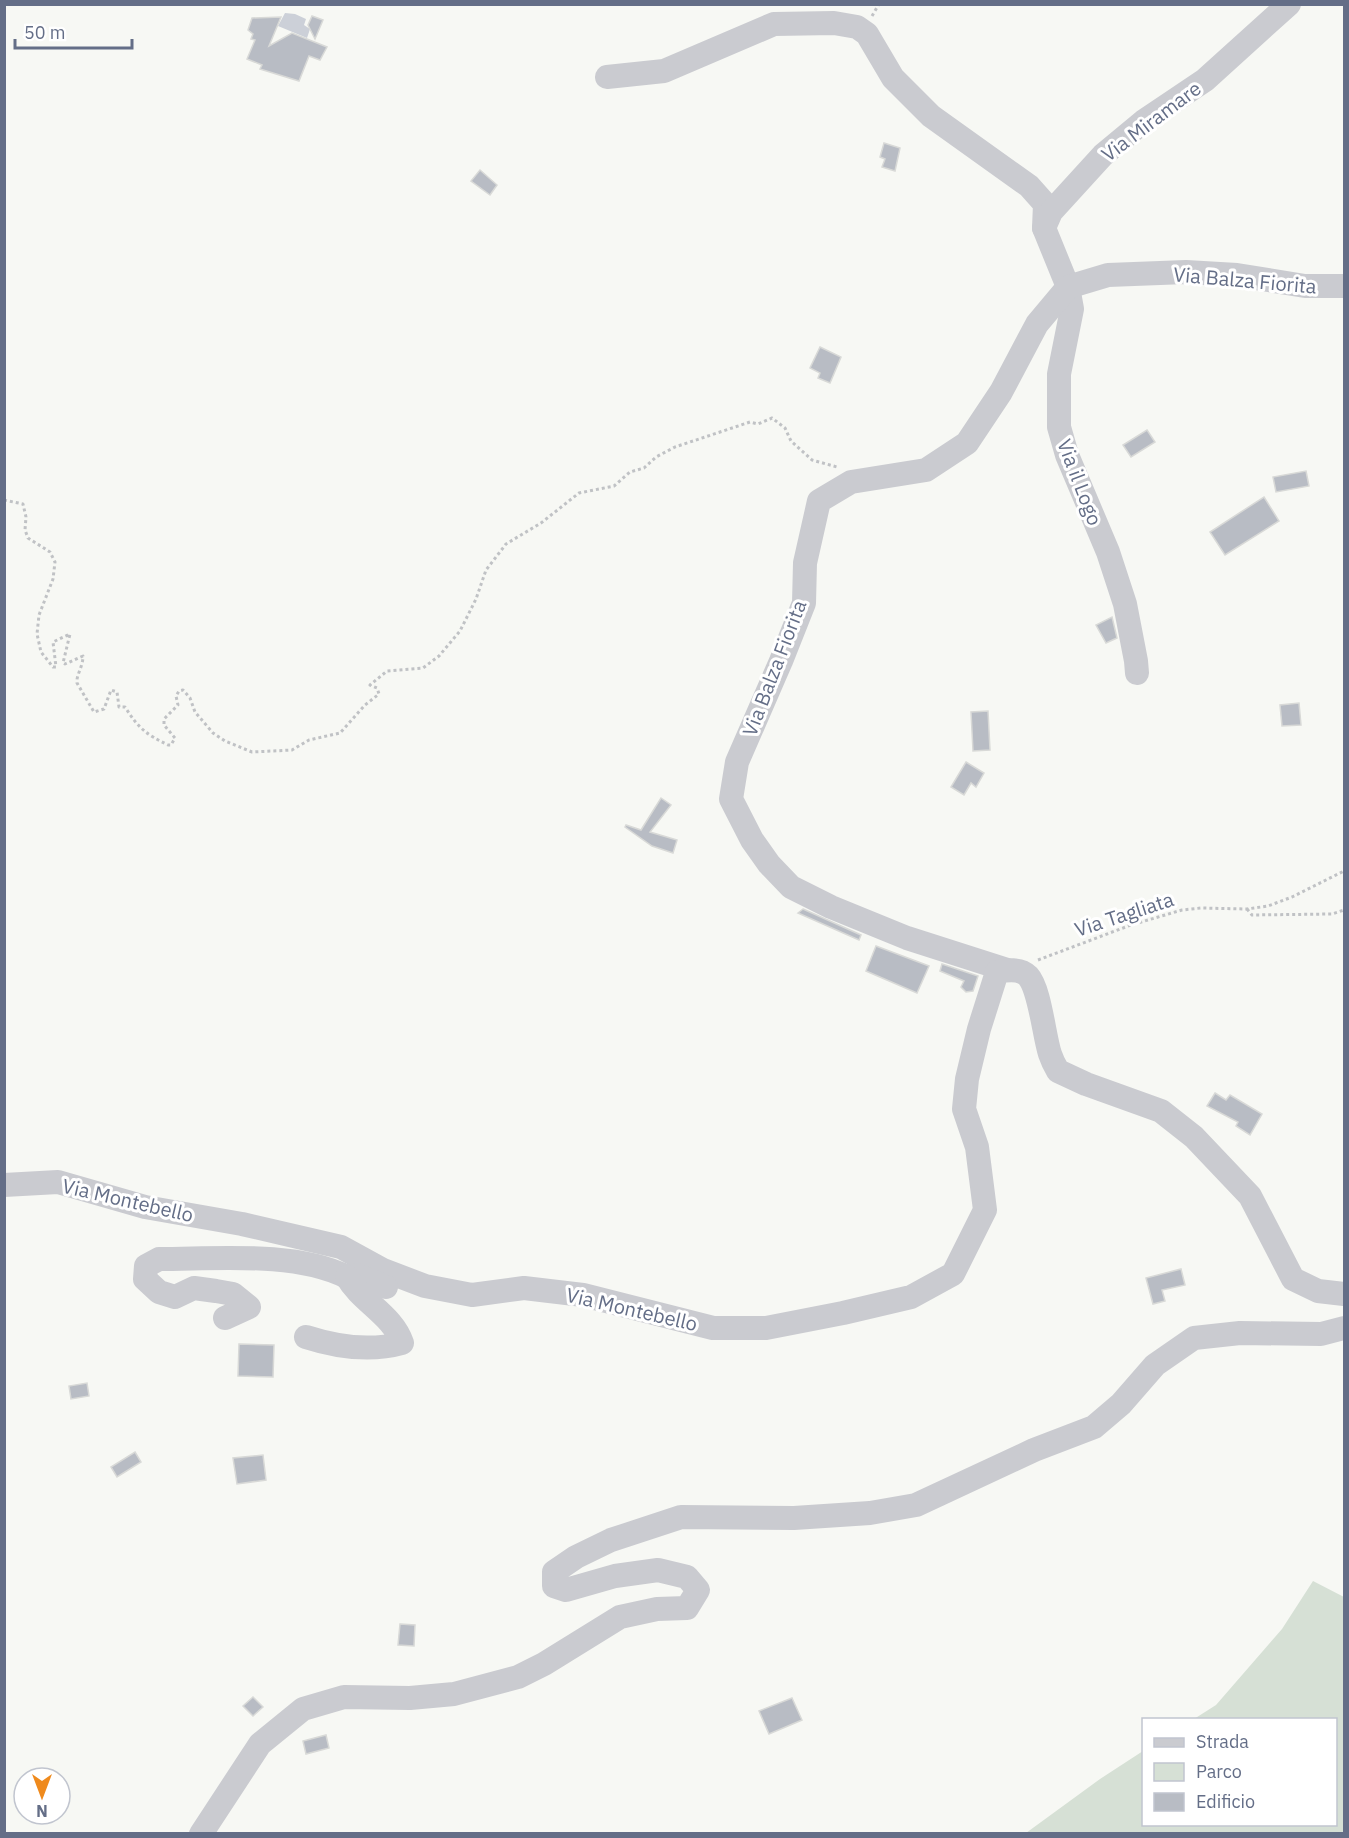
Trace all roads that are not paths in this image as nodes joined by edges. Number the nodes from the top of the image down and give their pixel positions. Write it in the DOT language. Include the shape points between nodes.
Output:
graph roads {
  1 [pos="1289,4"];
  2 [pos="607,77"];
  3 [pos="1044,228"];
  4 [pos="1344,286"];
  5 [pos="1068,287"];
  6 [pos="1137,673"];
  7 [pos="1007,971"];
  8 [pos="4,1185"];
  9 [pos="347,1277"];
  10 [pos="1344,1294"];
  11 [pos="472,1295"];
  12 [pos="225,1318"];
  13 [pos="1344,1328"];
  14 [pos="306,1337"];
  15 [pos="201,1833"];
  1 -- 3 [label="street, Via Miramare" via="1205,80 1143,121 1103,155 1051,212"];
  2 -- 3 [label="street" via="664,71 774,24 834,23 857,27 867,34 893,78 931,116 1029,186 1045,204"];
  3 -- 5 [label="street"];
  4 -- 5 [label="street, Via Balza Fiorita" via="1305,286 1186,272 1108,275"];
  5 -- 6 [label="street, Via il Logo" via="1072,309 1059,374 1059,427 1066,455 1122,593"];
  5 -- 7 [label="street, Via Balza Fiorita" via="1037,324 1001,392 967,443 926,470 851,482 819,501 805,563 804,603 737,762 731,799 758,848 791,887 907,938"];
  7 -- 10 [label="street" via="1028,976 1058,1071 1161,1111 1194,1137 1250,1196 1293,1279 1318,1291"];
  7 -- 11 [label="street, Via Montebello" via="967,1079 964,1109 977,1147 985,1210 953,1274 911,1297 766,1328 713,1328 582,1295 524,1288"];
  8 -- 11 [label="street, Via Montebello" via="58,1182 145,1207 341,1247 383,1270 425,1286"];
  9 -- 11 [label="street" via="357,1275 409,1297 437,1302"];
  9 -- 12 [label="street" via="328,1268 282,1260 159,1259 146,1266 145,1279 159,1292 175,1297 194,1288 216,1291 233,1294 249,1307"];
  9 -- 14 [label="street" via="354,1290 391,1324 402,1343 364,1348"];
  13 -- 15 [label="street" via="1322,1334 1240,1333 1194,1338 1155,1365 1121,1404 1094,1427 1034,1450 916,1505 870,1513 794,1518 681,1517 610,1540 554,1572 554,1586 566,1590 615,1576 658,1570 687,1577 698,1590 687,1608 657,1609 620,1617 518,1677 454,1694 344,1697 303,1709 260,1744"];
}
